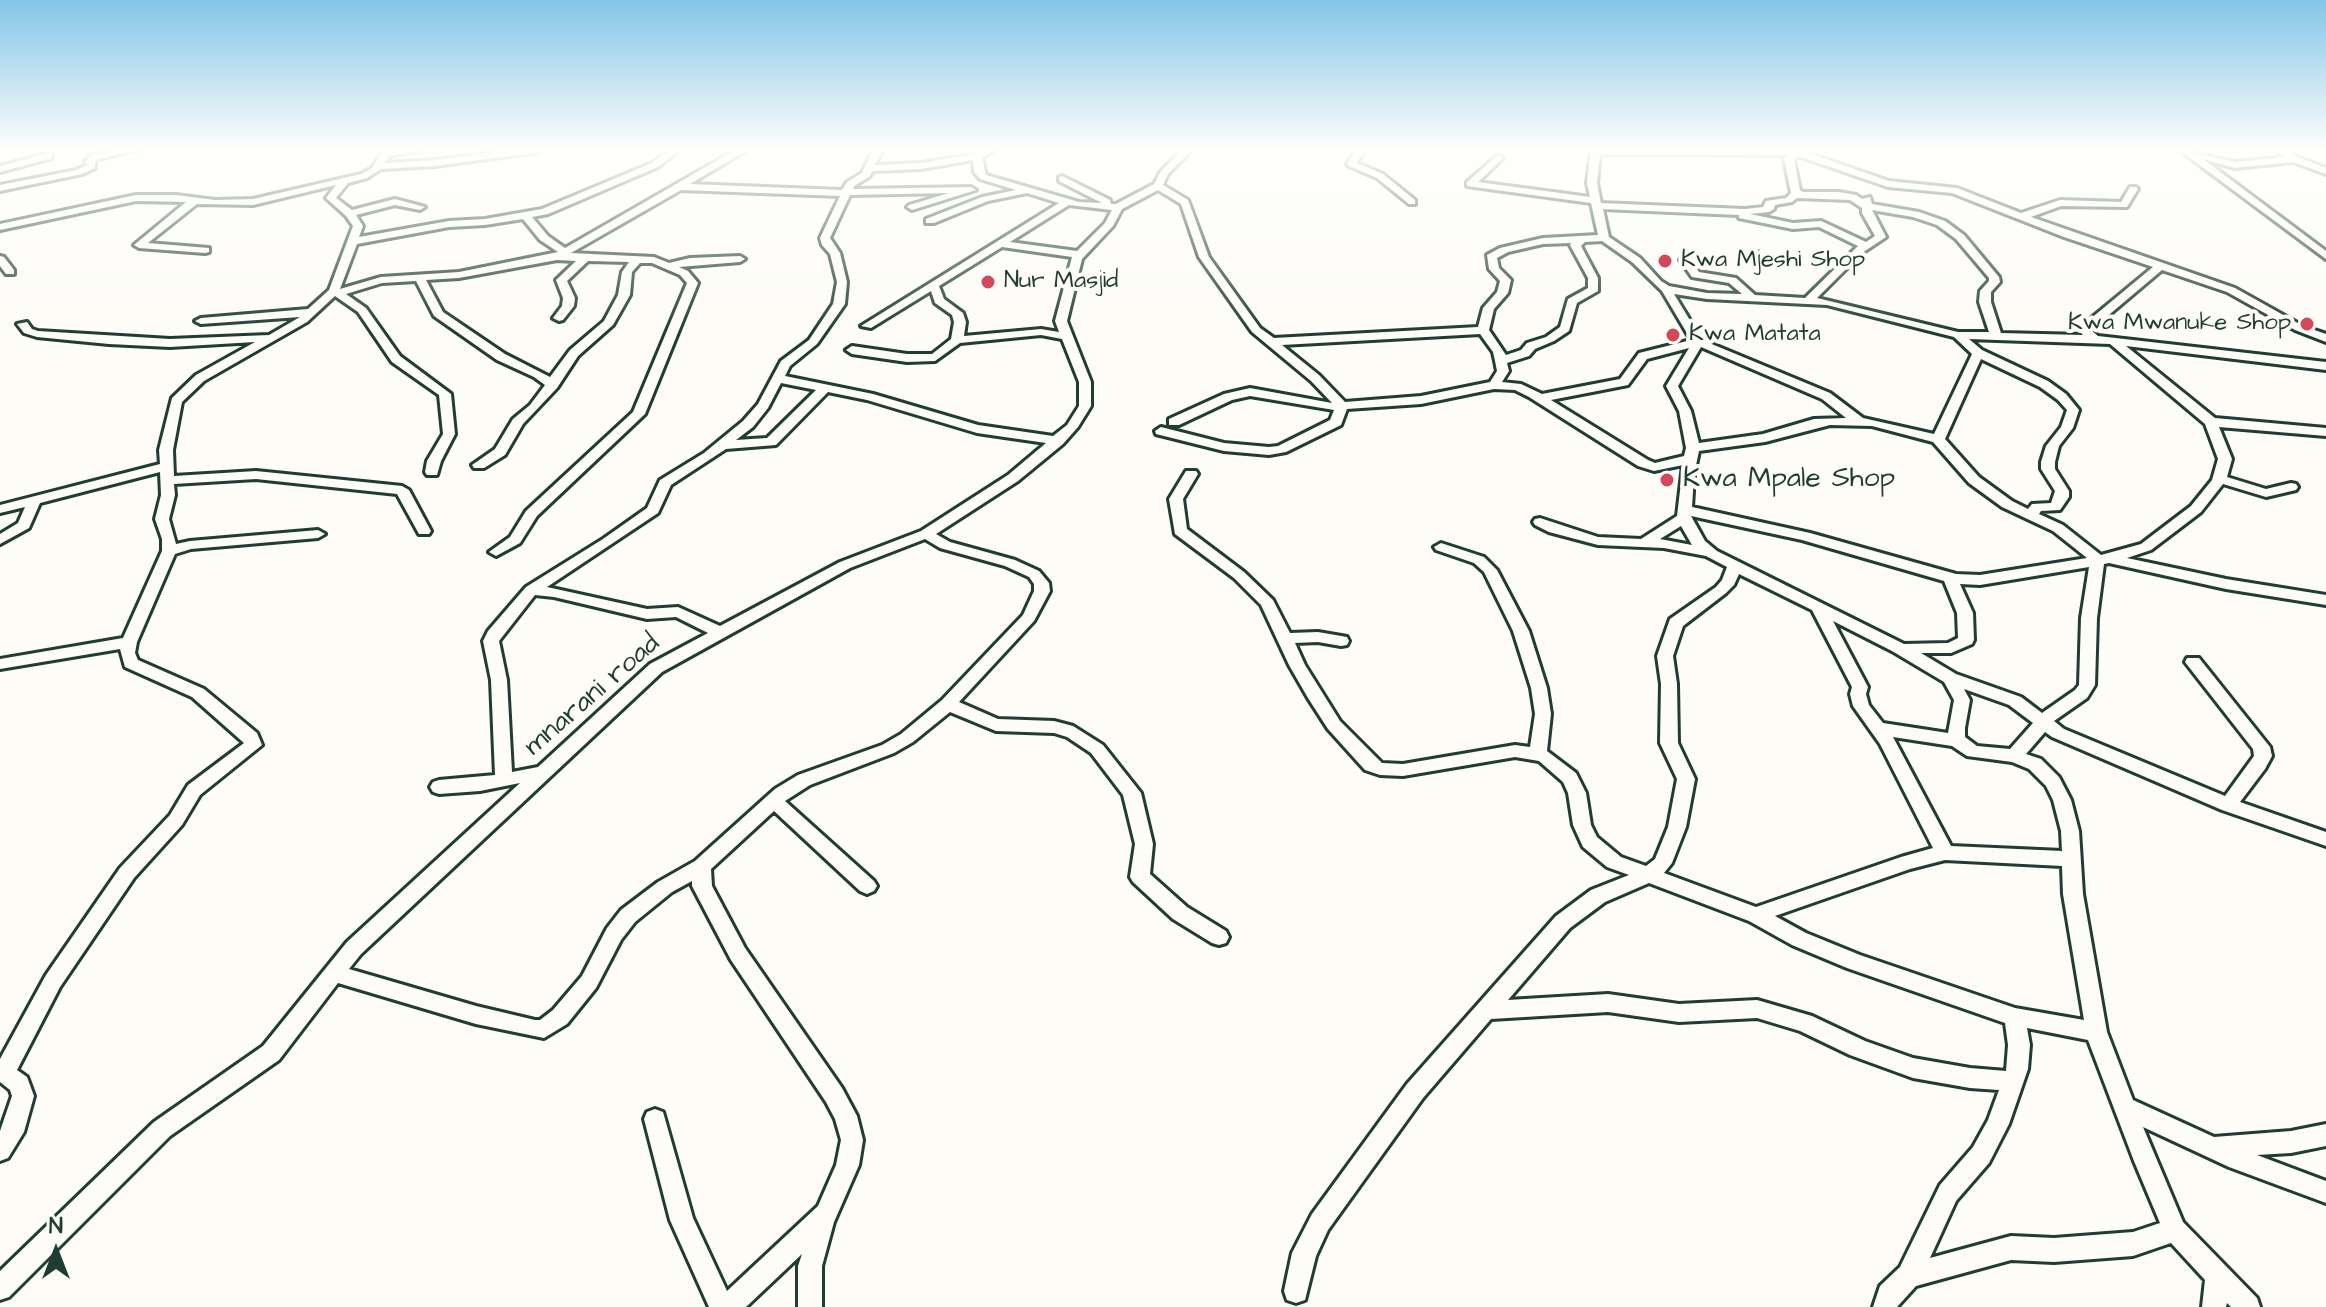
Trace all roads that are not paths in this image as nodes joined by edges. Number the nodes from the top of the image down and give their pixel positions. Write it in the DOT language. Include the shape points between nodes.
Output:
graph roads {
  1 [pos="80,210"];
  2 [pos="183,210"];
  3 [pos="345,210"];
  4 [pos="365,210"];
  5 [pos="547,210"];
  6 [pos="641,210"];
  7 [pos="838,210"];
  8 [pos="958,210"];
  9 [pos="1054,210"];
  10 [pos="1117,210"];
  11 [pos="1187,210"];
  12 [pos="1599,210"];
  13 [pos="1700,210"];
  14 [pos="1765,210"];
  15 [pos="1867,210"];
  16 [pos="1890,210"];
  17 [pos="2003,210"];
  18 [pos="2043,210"];
  19 [pos="2264,210"];
  20 [pos="1734,212"];
  21 [pos="350,214"];
  22 [pos="526,216"];
  23 [pos="2020,217"];
  24 [pos="930,221"];
  25 [pos="0,227"];
  26 [pos="1583,238"];
  27 [pos="1604,238"];
  28 [pos="354,241"];
  29 [pos="998,243"];
  30 [pos="1866,246"];
  31 [pos="205,250"];
  32 [pos="562,255"];
  33 [pos="1080,255"];
  34 [pos="2326,256"];
  35 [pos="585,258"];
  36 [pos="0,259"];
  37 [pos="638,259"];
  38 [pos="740,259"];
  39 [pos="1685,260"];
  40 [pos="668,266"];
  41 [pos="2161,266"];
  42 [pos="10,272"];
  43 [pos="420,279"];
  44 [pos="929,287"];
  45 [pos="1666,289"];
  46 [pos="336,292"];
  47 [pos="1751,297"];
  48 [pos="1810,299"];
  49 [pos="314,312"];
  50 [pos="559,318"];
  51 [pos="201,321"];
  52 [pos="23,324"];
  53 [pos="867,326"];
  54 [pos="1483,330"];
  55 [pos="1958,335"];
  56 [pos="1996,335"];
  57 [pos="1065,336"];
  58 [pos="271,338"];
  59 [pos="2326,338"];
  60 [pos="2095,339"];
  61 [pos="957,340"];
  62 [pos="2112,341"];
  63 [pos="1271,342"];
  64 [pos="1698,342"];
  65 [pos="852,350"];
  66 [pos="1978,353"];
  67 [pos="1501,361"];
  68 [pos="2326,366"];
  69 [pos="779,379"];
  70 [pos="553,385"];
  71 [pos="1494,385"];
  72 [pos="826,387"];
  73 [pos="1541,398"];
  74 [pos="1342,406"];
  75 [pos="1174,422"];
  76 [pos="1860,422"];
  77 [pos="2211,422"];
  78 [pos="1161,431"];
  79 [pos="2326,432"];
  80 [pos="1938,439"];
  81 [pos="1058,441"];
  82 [pos="722,445"];
  83 [pos="1692,453"];
  84 [pos="479,465"];
  85 [pos="1654,467"];
  86 [pos="432,472"];
  87 [pos="168,473"];
  88 [pos="1191,474"];
  89 [pos="1687,475"];
  90 [pos="2220,479"];
  91 [pos="2291,487"];
  92 [pos="34,501"];
  93 [pos="0,509"];
  94 [pos="1684,514"];
  95 [pos="2031,514"];
  96 [pos="1540,522"];
  97 [pos="424,531"];
  98 [pos="318,534"];
  99 [pos="926,534"];
  100 [pos="0,540"];
  101 [pos="1643,544"];
  102 [pos="1441,547"];
  103 [pos="169,551"];
  104 [pos="496,552"];
  105 [pos="1712,554"];
  106 [pos="2104,559"];
  107 [pos="1735,565"];
  108 [pos="1950,578"];
  109 [pos="531,590"];
  110 [pos="2326,600"];
  111 [pos="1818,607"];
  112 [pos="719,632"];
  113 [pos="1284,638"];
  114 [pos="1341,641"];
  115 [pos="129,642"];
  116 [pos="1898,647"];
  117 [pos="2193,662"];
  118 [pos="0,664"];
  119 [pos="1950,678"];
  120 [pos="948,704"];
  121 [pos="2045,724"];
  122 [pos="1880,729"];
  123 [pos="1957,740"];
  124 [pos="1538,754"];
  125 [pos="2014,756"];
  126 [pos="544,773"];
  127 [pos="504,780"];
  128 [pos="439,787"];
  129 [pos="773,800"];
  130 [pos="2228,805"];
  131 [pos="2326,839"];
  132 [pos="1945,853"];
  133 [pos="2072,859"];
  134 [pos="702,866"];
  135 [pos="1649,875"];
  136 [pos="867,886"];
  137 [pos="1756,915"];
  138 [pos="1219,937"];
  139 [pos="333,973"];
  140 [pos="1487,1010"];
  141 [pos="2015,1017"];
  142 [pos="2096,1032"];
  143 [pos="2,1071"];
  144 [pos="2013,1081"];
  145 [pos="2127,1108"];
  146 [pos="655,1119"];
  147 [pos="2326,1135"];
  148 [pos="2212,1149"];
  149 [pos="0,1150"];
  150 [pos="2326,1192"];
  151 [pos="826,1214"];
  152 [pos="2175,1230"];
  153 [pos="1909,1276"];
  154 [pos="2218,1278"];
  155 [pos="0,1288"];
  156 [pos="1296,1291"];
  157 [pos="725,1307"];
  158 [pos="810,1307"];
  159 [pos="1885,1307"];
  160 [pos="2214,1307"];
  161 [pos="2248,1307"];
  1 -- 25 [label="street"];
  2 -- 31 [label="street" via="139,245"];
  3 -- 21 [label="street"];
  4 -- 21 [label="street"];
  5 -- 22 [label="street"];
  6 -- 32 [label="street"];
  7 -- 69 [label="street" via="825,238 842,282 839,304 813,342 785,364"];
  8 -- 24 [label="street"];
  9 -- 29 [label="street"];
  10 -- 33 [label="street, mnarani road"];
  11 -- 63 [label="street" via="1204,257 1248,321"];
  12 -- 27 [label="street"];
  13 -- 20 [label="street"];
  14 -- 20 [label="street"];
  15 -- 30 [label="street" via="1882,235"];
  16 -- 56 [label="street" via="1941,223 1994,277 1985,302"];
  17 -- 23 [label="street"];
  18 -- 23 [label="street"];
  19 -- 34 [label="street"];
  20 -- 30 [label="street" via="1778,224 1821,224"];
  21 -- 28 [label="street" via="358,226"];
  22 -- 28 [label="street"];
  22 -- 32 [label="street"];
  23 -- 41 [label="street"];
  26 -- 27 [label="street"];
  26 -- 54 [label="street" via="1543,241 1491,257 1506,287 1489,308"];
  26 -- 67 [label="street" via="1575,245 1594,289 1572,301 1565,329"];
  27 -- 45 [label="street"];
  28 -- 46 [label="street" via="341,265"];
  29 -- 33 [label="street"];
  29 -- 44 [label="street"];
  30 -- 48 [label="street"];
  32 -- 35 [label="street"];
  32 -- 43 [label="street" via="522,266"];
  33 -- 57 [label="street, mnarani road" via="1061,321"];
  35 -- 37 [label="street"];
  35 -- 50 [label="street" via="561,280 569,298"];
  36 -- 42 [label="street"];
  37 -- 40 [label="street"];
  37 -- 70 [label="street" via="627,272 624,295 609,323 574,353"];
  38 -- 40 [label="street"];
  39 -- 47 [label="street" via="1696,275 1732,280"];
  40 -- 104 [label="street" via="693,283 639,414 531,514 515,540"];
  41 -- 59 [label="street" via="2245,296"];
  41 -- 60 [label="street" via="2087,327"];
  43 -- 46 [label="street" via="370,282"];
  43 -- 70 [label="street" via="438,314"];
  44 -- 53 [label="street"];
  44 -- 61 [label="street" via="957,313"];
  45 -- 47 [label="street"];
  45 -- 64 [label="street"];
  46 -- 49 [label="street"];
  46 -- 86 [label="street" via="362,310 396,359 445,394 449,434"];
  47 -- 48 [label="street"];
  48 -- 55 [label="street"];
  49 -- 51 [label="street"];
  49 -- 58 [label="street"];
  52 -- 58 [label="street" via="37,334 93,340"];
  54 -- 63 [label="street"];
  54 -- 67 [label="street"];
  55 -- 56 [label="street"];
  55 -- 66 [label="street"];
  56 -- 60 [label="street"];
  57 -- 61 [label="street" via="1041,332"];
  57 -- 81 [label="street, mnarani road" via="1082,370 1085,395 1081,415"];
  58 -- 87 [label="street" via="200,378 176,401 166,450"];
  60 -- 62 [label="street"];
  61 -- 65 [label="street" via="935,357"];
  62 -- 68 [label="street"];
  62 -- 77 [label="street"];
  63 -- 74 [label="street"];
  64 -- 73 [label="street" via="1643,356 1624,382"];
  64 -- 76 [label="street" via="1826,396"];
  64 -- 83 [label="street" via="1672,386 1685,411"];
  66 -- 80 [label="street"];
  66 -- 95 [label="street" via="2044,384 2073,410 2048,462 2062,497 2055,507 2037,507"];
  67 -- 71 [label="street" via="1503,371"];
  69 -- 72 [label="street"];
  69 -- 82 [label="street" via="748,424"];
  70 -- 84 [label="street" via="518,422 500,452"];
  71 -- 73 [label="street" via="1517,387"];
  71 -- 74 [label="street" via="1421,400"];
  72 -- 81 [label="street" via="977,429"];
  72 -- 82 [label="street" via="771,442"];
  73 -- 85 [label="street"];
  74 -- 75 [label="street" via="1250,392"];
  74 -- 78 [label="street" via="1336,422 1324,430 1269,451 1224,447"];
  76 -- 80 [label="street"];
  76 -- 83 [label="street" via="1814,423"];
  77 -- 79 [label="street"];
  77 -- 90 [label="street" via="2225,459"];
  80 -- 95 [label="street" via="1974,480"];
  81 -- 99 [label="street, mnarani road" via="1013,478"];
  82 -- 109 [label="street" via="665,483 653,510 631,527"];
  83 -- 85 [label="street"];
  83 -- 89 [label="street"];
  85 -- 89 [label="street"];
  87 -- 92 [label="street"];
  87 -- 97 [label="street" via="256,475 402,490"];
  87 -- 103 [label="street" via="162,519"];
  88 -- 113 [label="street" via="1176,499 1180,531 1268,603"];
  89 -- 94 [label="street"];
  90 -- 91 [label="street" via="2266,493"];
  90 -- 106 [label="street" via="2196,509 2146,547"];
  92 -- 93 [label="street"];
  92 -- 100 [label="street" via="24,525"];
  94 -- 101 [label="street"];
  94 -- 105 [label="street" via="1699,544"];
  94 -- 108 [label="street" via="1805,536"];
  95 -- 106 [label="street"];
  96 -- 101 [label="street" via="1576,536"];
  98 -- 103 [label="street"];
  99 -- 112 [label="street, mnarani road" via="845,565"];
  99 -- 120 [label="street" via="945,545 1022,568 1041,583 1040,599 1029,617"];
  101 -- 105 [label="street"];
  102 -- 124 [label="street" via="1479,560 1490,570 1521,631 1543,714"];
  103 -- 115 [label="street"];
  105 -- 107 [label="street"];
  106 -- 108 [label="street" via="1980,580"];
  106 -- 110 [label="street"];
  106 -- 121 [label="street" via="2089,618 2087,685"];
  107 -- 111 [label="street"];
  107 -- 135 [label="street" via="1729,582 1676,623 1670,636 1665,656 1668,735 1686,779 1669,851"];
  108 -- 116 [label="street" via="1965,613 1966,640 1951,648"];
  109 -- 112 [label="street" via="647,614 686,614"];
  109 -- 127 [label="street" via="491,641 499,680"];
  111 -- 116 [label="street"];
  111 -- 122 [label="street" via="1860,687 1861,706"];
  112 -- 126 [label="street, mnarani road" via="656,668"];
  113 -- 114 [label="street"];
  113 -- 124 [label="street" via="1334,725 1371,765 1403,770 1515,751"];
  115 -- 118 [label="street"];
  115 -- 143 [label="street" via="131,663 198,693 251,737 253,745 194,790 176,820 127,873 53,981"];
  116 -- 119 [label="street"];
  117 -- 130 [label="street" via="2261,747 2256,769"];
  119 -- 121 [label="street" via="2015,701"];
  119 -- 123 [label="street" via="1962,700"];
  120 -- 129 [label="street" via="888,749 804,780"];
  120 -- 138 [label="street" via="996,725 1073,732 1097,749 1132,793 1144,844 1140,877 1180,913"];
  121 -- 125 [label="street"];
  121 -- 130 [label="street"];
  122 -- 123 [label="street"];
  122 -- 132 [label="street"];
  123 -- 125 [label="street" via="1973,752"];
  124 -- 135 [label="street" via="1570,778 1590,842 1614,862"];
  125 -- 133 [label="street" via="2042,769 2053,782 2067,814"];
  126 -- 127 [label="street"];
  126 -- 139 [label="street, mnarani road" via="382,921"];
  127 -- 128 [label="street"];
  129 -- 134 [label="street"];
  129 -- 136 [label="street"];
  130 -- 131 [label="street"];
  132 -- 133 [label="street"];
  132 -- 137 [label="street"];
  133 -- 142 [label="street"];
  134 -- 139 [label="street" via="628,916 573,1004 544,1029"];
  134 -- 151 [label="street" via="702,886 738,954 846,1116 852,1140 847,1165"];
  135 -- 137 [label="street"];
  135 -- 140 [label="street" via="1598,896 1563,922"];
  137 -- 141 [label="street" via="1854,962"];
  139 -- 155 [label="street, mnarani road" via="271,1053 162,1129"];
  140 -- 144 [label="street" via="1608,1003 1679,1013 1757,1009 1913,1068"];
  140 -- 156 [label="street" via="1415,1091 1351,1176 1304,1253"];
  141 -- 142 [label="street"];
  141 -- 144 [label="street" via="2019,1045"];
  142 -- 145 [label="street"];
  143 -- 149 [label="street" via="19,1084 23,1096 21,1114"];
  144 -- 153 [label="street" via="1998,1124 1981,1155 1948,1193"];
  145 -- 148 [label="street"];
  145 -- 152 [label="street"];
  146 -- 157 [label="street" via="682,1220"];
  147 -- 148 [label="street"];
  148 -- 150 [label="street"];
  151 -- 157 [label="street"];
  151 -- 158 [label="street" via="810,1266"];
  152 -- 153 [label="street" via="2133,1244 2011,1248"];
  152 -- 154 [label="street"];
  153 -- 159 [label="street" via="1889,1295"];
  154 -- 160 [label="street"];
  154 -- 161 [label="street"];
}
